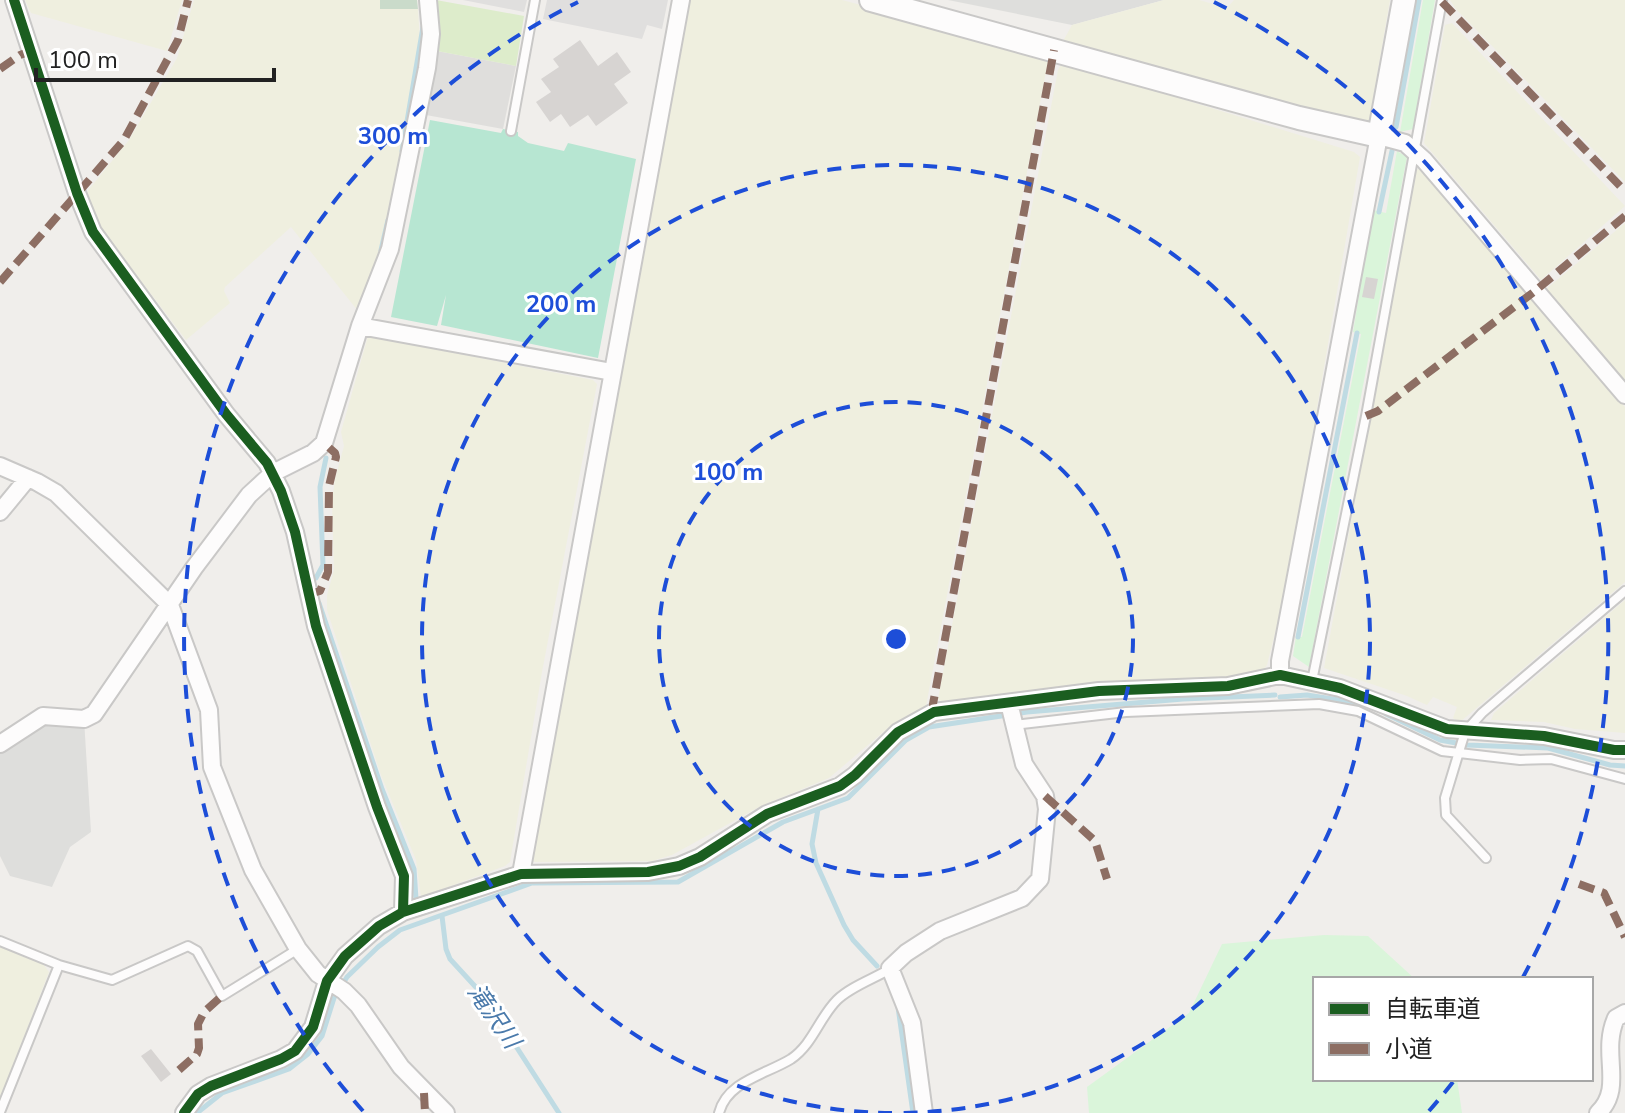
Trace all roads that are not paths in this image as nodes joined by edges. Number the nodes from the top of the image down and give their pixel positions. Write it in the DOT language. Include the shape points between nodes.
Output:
graph roads {
  1 [pos="14,0"];
  2 [pos="428,0"];
  3 [pos="535,0"];
  4 [pos="681,0"];
  5 [pos="871,0"];
  6 [pos="1404,0"];
  7 [pos="1442,0"];
  8 [pos="511,131"];
  9 [pos="1379,136"];
  10 [pos="1413,149"];
  11 [pos="360,326"];
  12 [pos="612,372"];
  13 [pos="1625,395"];
  14 [pos="0,466"];
  15 [pos="273,473"];
  16 [pos="28,478"];
  17 [pos="0,512"];
  18 [pos="1625,591"];
  19 [pos="170,605"];
  20 [pos="1280,675"];
  21 [pos="1312,681"];
  22 [pos="1009,703"];
  23 [pos="1014,724"];
  24 [pos="1464,737"];
  25 [pos="0,744"];
  26 [pos="1625,750"];
  27 [pos="1460,754"];
  28 [pos="1625,779"];
  29 [pos="1486,858"];
  30 [pos="521,874"];
  31 [pos="403,912"];
  32 [pos="0,941"];
  33 [pos="298,949"];
  34 [pos="59,965"];
  35 [pos="890,968"];
  36 [pos="334,986"];
  37 [pos="1625,1013"];
  38 [pos="0,1112"];
  39 [pos="184,1113"];
  40 [pos="446,1113"];
  41 [pos="719,1113"];
  42 [pos="924,1113"];
  43 [pos="1598,1113"];
  1 -- 15 [label="street" via="93,232"];
  2 -- 11 [label="street" via="427,68 390,249"];
  3 -- 8 [label="lane"];
  4 -- 12 [label="street"];
  5 -- 9 [label="street"];
  6 -- 9 [label="street"];
  7 -- 10 [label="lane"];
  9 -- 10 [label="street"];
  9 -- 20 [label="street"];
  10 -- 13 [label="street"];
  10 -- 21 [label="lane"];
  11 -- 12 [label="street"];
  11 -- 15 [label="street" via="324,443"];
  12 -- 30 [label="street"];
  14 -- 16 [label="street"];
  15 -- 19 [label="street" via="249,495"];
  15 -- 31 [label="street" via="295,532 316,626 404,876"];
  16 -- 17 [label="street"];
  16 -- 19 [label="street" via="56,493"];
  18 -- 24 [label="lane" via="1482,713"];
  19 -- 25 [label="street" via="94,714 84,719 43,716"];
  19 -- 33 [label="street" via="209,710 212,767 253,870"];
  20 -- 21 [label="street"];
  20 -- 22 [label="street" via="1228,686 1099,691"];
  21 -- 24 [label="street"];
  22 -- 23 [label="street"];
  22 -- 30 [label="street" via="934,712 898,732 840,786 767,814 679,866 648,872"];
  23 -- 27 [label="lane" via="1126,712 1319,704 1358,711 1442,751"];
  23 -- 35 [label="street" via="1024,764 1045,796 1040,879 1022,898 940,931"];
  24 -- 26 [label="street" via="1544,736"];
  24 -- 27 [label="lane"];
  27 -- 28 [label="lane" via="1551,759"];
  27 -- 29 [label="lane" via="1444,809"];
  30 -- 31 [label="street"];
  31 -- 36 [label="street" via="345,956"];
  32 -- 34 [label="lane"];
  33 -- 34 [label="lane" via="222,996 197,951 188,946 112,980"];
  33 -- 36 [label="street"];
  34 -- 38 [label="lane"];
  35 -- 41 [label="lane" via="840,997 808,1043 792,1058 737,1087"];
  35 -- 42 [label="street" via="912,1023"];
  36 -- 39 [label="street" via="295,1051 211,1086"];
  36 -- 40 [label="street" via="358,1005 401,1067"];
  37 -- 43 [label="street" via="1616,1018 1610,1033 1620,1082 1617,1096"];
}
